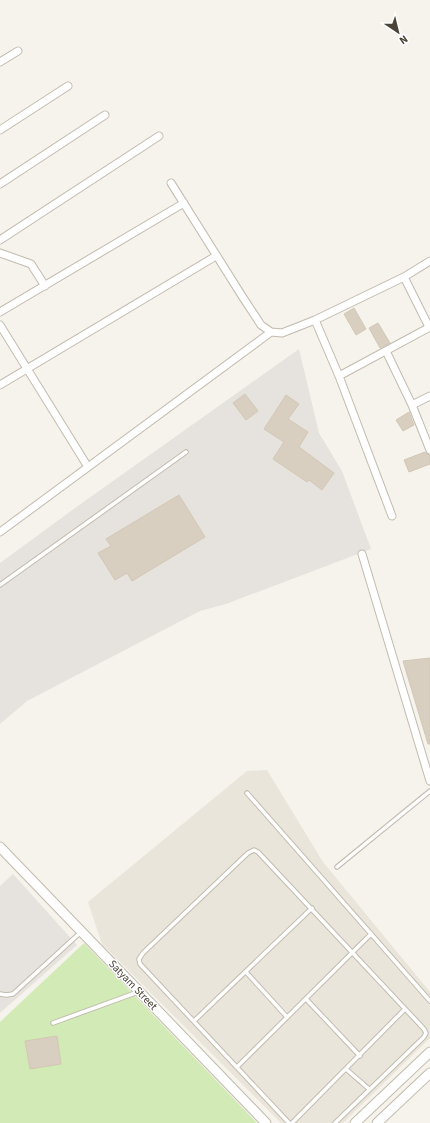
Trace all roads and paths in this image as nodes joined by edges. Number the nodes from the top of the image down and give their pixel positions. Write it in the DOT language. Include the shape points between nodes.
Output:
graph roads {
  1 [pos="18,51"];
  2 [pos="0,62"];
  3 [pos="68,86"];
  4 [pos="105,115"];
  5 [pos="0,130"];
  6 [pos="159,136"];
  7 [pos="171,183"];
  8 [pos="0,184"];
  9 [pos="184,203"];
  10 [pos="0,240"];
  11 [pos="0,253"];
  12 [pos="216,256"];
  13 [pos="430,261"];
  14 [pos="404,277"];
  15 [pos="45,286"];
  16 [pos="0,312"];
  17 [pos="315,320"];
  18 [pos="0,325"];
  19 [pos="430,327"];
  20 [pos="271,332"];
  21 [pos="386,351"];
  22 [pos="27,368"];
  23 [pos="339,376"];
  24 [pos="0,385"];
  25 [pos="430,396"];
  26 [pos="412,405"];
  27 [pos="430,450"];
  28 [pos="186,452"];
  29 [pos="88,467"];
  30 [pos="392,516"];
  31 [pos="0,532"];
  32 [pos="362,554"];
  33 [pos="0,585"];
  34 [pos="430,781"];
  35 [pos="430,791"];
  36 [pos="247,793"];
  37 [pos="0,847"];
  38 [pos="337,867"];
  39 [pos="312,908"];
  40 [pos="82,932"];
  41 [pos="372,934"];
  42 [pos="353,953"];
  43 [pos="246,972"];
  44 [pos="140,991"];
  45 [pos="0,994"];
  46 [pos="306,999"];
  47 [pos="430,1001"];
  48 [pos="405,1008"];
  49 [pos="287,1017"];
  50 [pos="194,1021"];
  51 [pos="53,1023"];
  52 [pos="430,1052"];
  53 [pos="360,1056"];
  54 [pos="237,1067"];
  55 [pos="346,1069"];
  56 [pos="430,1073"];
  57 [pos="369,1089"];
  58 [pos="266,1123"];
  59 [pos="290,1123"];
  60 [pos="335,1123"];
  61 [pos="355,1123"];
  62 [pos="377,1123"];
  1 -- 2 [label="street"];
  3 -- 5 [label="street"];
  4 -- 8 [label="street"];
  6 -- 10 [label="street"];
  7 -- 9 [label="street"];
  9 -- 12 [label="street"];
  9 -- 15 [label="street"];
  11 -- 15 [label="street" via="31,264"];
  12 -- 20 [label="street" via="261,325"];
  12 -- 22 [label="street"];
  13 -- 14 [label="street"];
  14 -- 17 [label="street"];
  14 -- 19 [label="street"];
  15 -- 16 [label="street"];
  17 -- 20 [label="street" via="282,333"];
  17 -- 23 [label="street"];
  18 -- 22 [label="street"];
  19 -- 21 [label="street"];
  20 -- 29 [label="street"];
  21 -- 23 [label="street"];
  21 -- 26 [label="street"];
  22 -- 24 [label="street"];
  22 -- 29 [label="street"];
  23 -- 30 [label="street"];
  25 -- 26 [label="street"];
  26 -- 27 [label="street"];
  28 -- 33 [label="lane"];
  29 -- 31 [label="street"];
  32 -- 34 [label="street"];
  35 -- 38 [label="lane"];
  36 -- 41 [label="lane"];
  37 -- 40 [label="street, Satyam Street"];
  39 -- 42 [label="lane"];
  39 -- 43 [label="lane"];
  39 -- 50 [label="lane" via="254,850 143,953 139,959 140,964"];
  40 -- 44 [label="street, Satyam Street"];
  40 -- 45 [label="lane" via="13,994"];
  41 -- 42 [label="lane"];
  41 -- 47 [label="lane"];
  42 -- 46 [label="lane"];
  42 -- 48 [label="lane"];
  43 -- 49 [label="lane"];
  43 -- 50 [label="lane"];
  44 -- 51 [label="lane"];
  44 -- 58 [label="street, Satyam Street"];
  46 -- 49 [label="lane"];
  46 -- 53 [label="lane"];
  48 -- 53 [label="lane"];
  48 -- 57 [label="lane" via="426,1033"];
  49 -- 54 [label="lane"];
  50 -- 54 [label="lane"];
  52 -- 61 [label="street"];
  53 -- 55 [label="lane"];
  54 -- 59 [label="lane"];
  55 -- 57 [label="lane"];
  55 -- 59 [label="lane"];
  56 -- 62 [label="street"];
  57 -- 60 [label="lane"];
}
